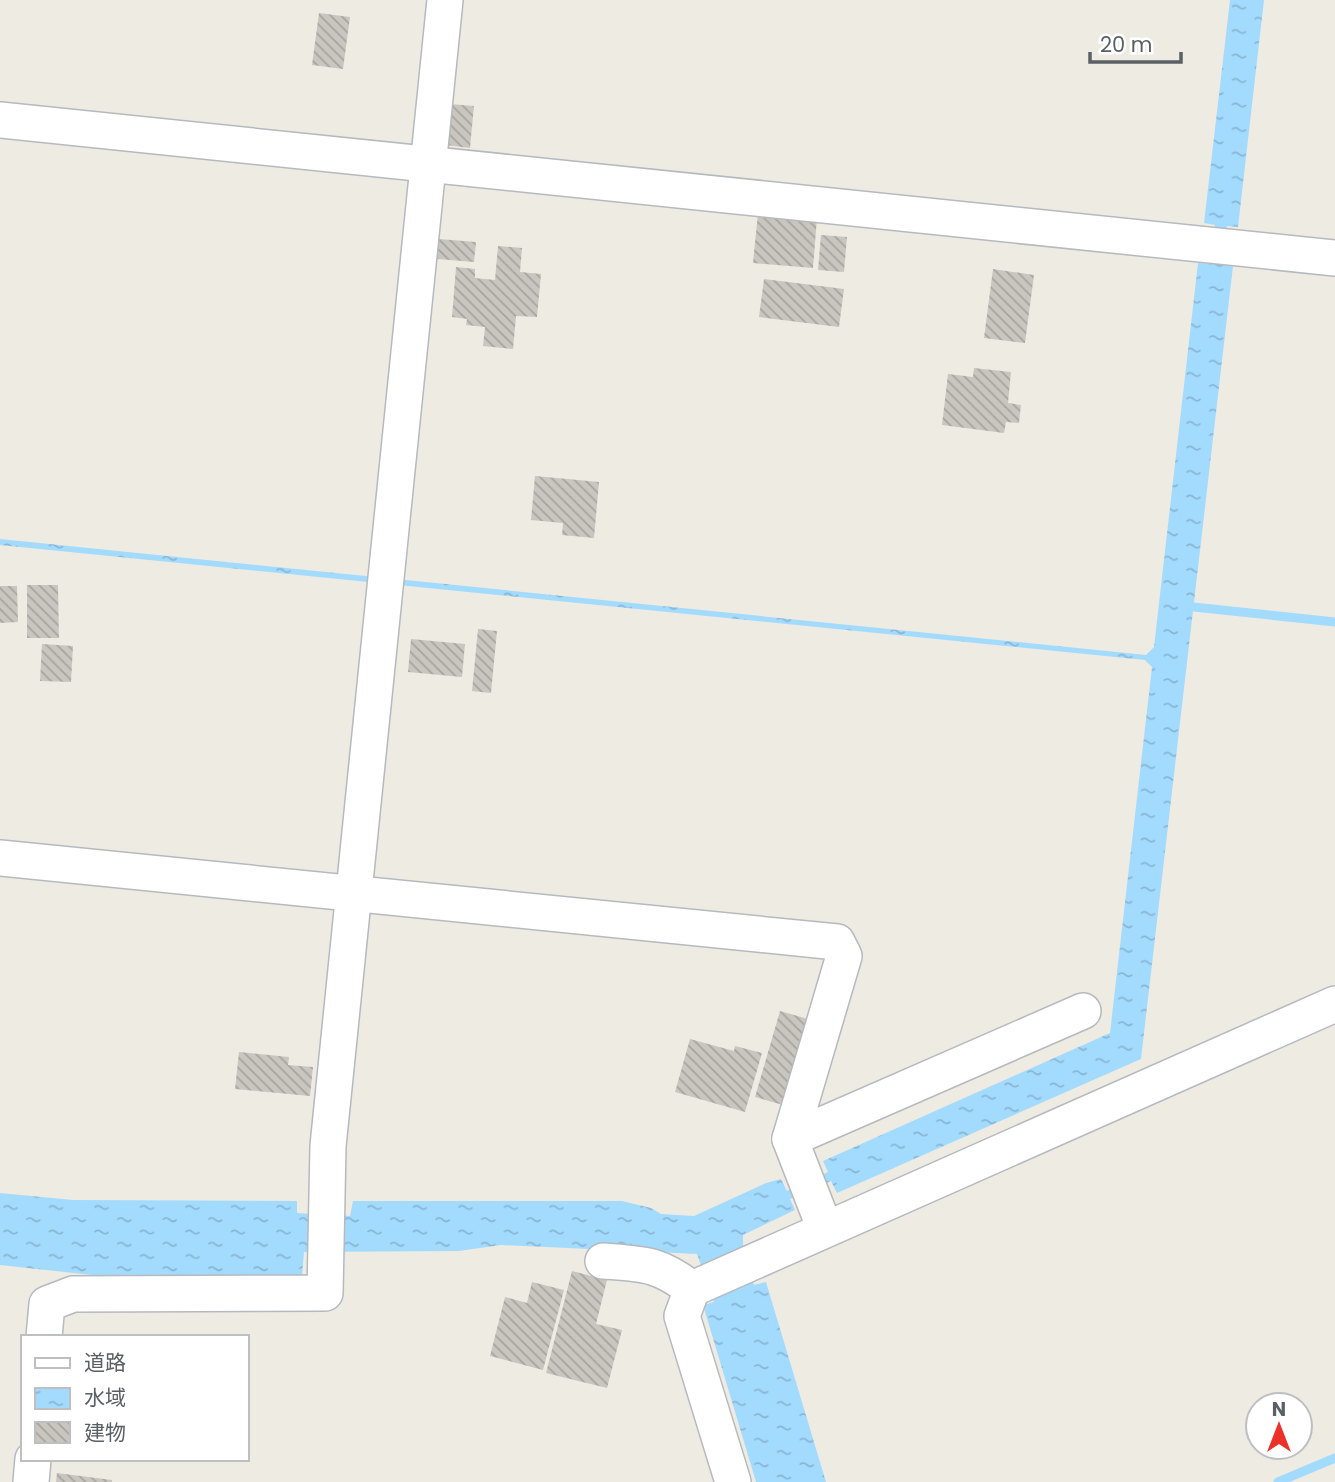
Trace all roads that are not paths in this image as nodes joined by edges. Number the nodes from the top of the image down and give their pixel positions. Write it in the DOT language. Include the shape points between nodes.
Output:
graph roads {
  1 [pos="445,0"];
  2 [pos="0,120"];
  3 [pos="427,164"];
  4 [pos="1335,258"];
  5 [pos="0,858"];
  6 [pos="353,895"];
  7 [pos="1335,1004"];
  8 [pos="1083,1011"];
  9 [pos="795,1153"];
  10 [pos="820,1215"];
  11 [pos="603,1261"];
  12 [pos="697,1287"];
  13 [pos="44,1335"];
  14 [pos="33,1461"];
  15 [pos="31,1482"];
  16 [pos="733,1482"];
  1 -- 3 [label="street"];
  2 -- 3 [label="street"];
  3 -- 4 [label="street"];
  3 -- 6 [label="street"];
  5 -- 6 [label="street"];
  6 -- 9 [label="street" via="837,943 844,956"];
  6 -- 13 [label="street" via="328,1146 325,1293 73,1294 47,1304"];
  7 -- 10 [label="street"];
  8 -- 9 [label="street"];
  9 -- 10 [label="street"];
  10 -- 12 [label="street" via="764,1258"];
  11 -- 12 [label="street" via="648,1265"];
  12 -- 16 [label="street" via="682,1316"];
  14 -- 15 [label="street"];
}
